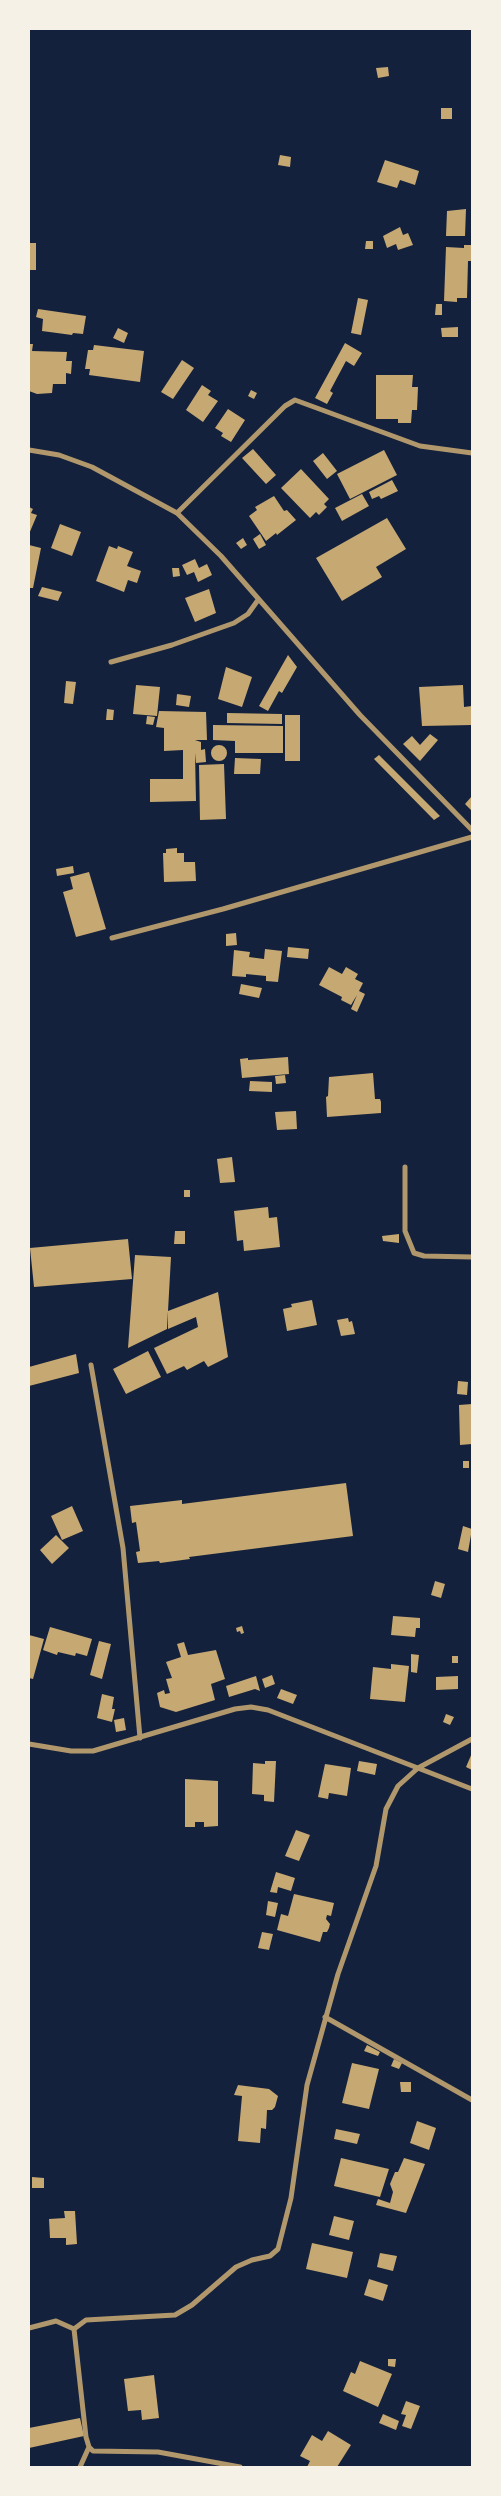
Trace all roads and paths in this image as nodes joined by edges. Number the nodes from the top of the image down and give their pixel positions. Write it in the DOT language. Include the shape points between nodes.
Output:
graph roads {
  1 [pos="29,450"];
  2 [pos="472,454"];
  3 [pos="177,513"];
  4 [pos="258,600"];
  5 [pos="111,662"];
  6 [pos="472,830"];
  7 [pos="472,837"];
  8 [pos="112,938"];
  9 [pos="405,1167"];
  10 [pos="472,1257"];
  11 [pos="91,1365"];
  12 [pos="140,1738"];
  13 [pos="472,1739"];
  14 [pos="29,1744"];
  15 [pos="418,1768"];
  16 [pos="472,1789"];
  17 [pos="325,2017"];
  18 [pos="472,2100"];
  19 [pos="29,2328"];
  20 [pos="74,2329"];
  21 [pos="89,2447"];
  22 [pos="80,2467"];
  23 [pos="240,2467"];
  1 -- 3 [label="street" via="59,455 92,467"];
  2 -- 3 [label="street" via="420,446 295,400 285,406"];
  3 -- 4 [label="street" via="221,556"];
  4 -- 5 [label="street" via="248,614 234,623"];
  4 -- 6 [label="street" via="360,714"];
  7 -- 8 [label="street"];
  9 -- 10 [label="street" via="405,1231 414,1253"];
  11 -- 12 [label="street" via="123,1548"];
  12 -- 14 [label="street" via="93,1752"];
  12 -- 15 [label="street" via="251,1707 268,1710"];
  13 -- 15 [label="street"];
  15 -- 16 [label="street"];
  15 -- 17 [label="street" via="398,1786 386,1809 376,1866"];
  17 -- 18 [label="street"];
  17 -- 20 [label="street" via="307,2086 291,2198 278,2249 270,2256 236,2266 192,2304 174,2315 86,2320"];
  19 -- 20 [label="street" via="56,2322"];
  20 -- 21 [label="street"];
  21 -- 22 [label="street"];
  21 -- 23 [label="street" via="93,2451 158,2452"];
}
